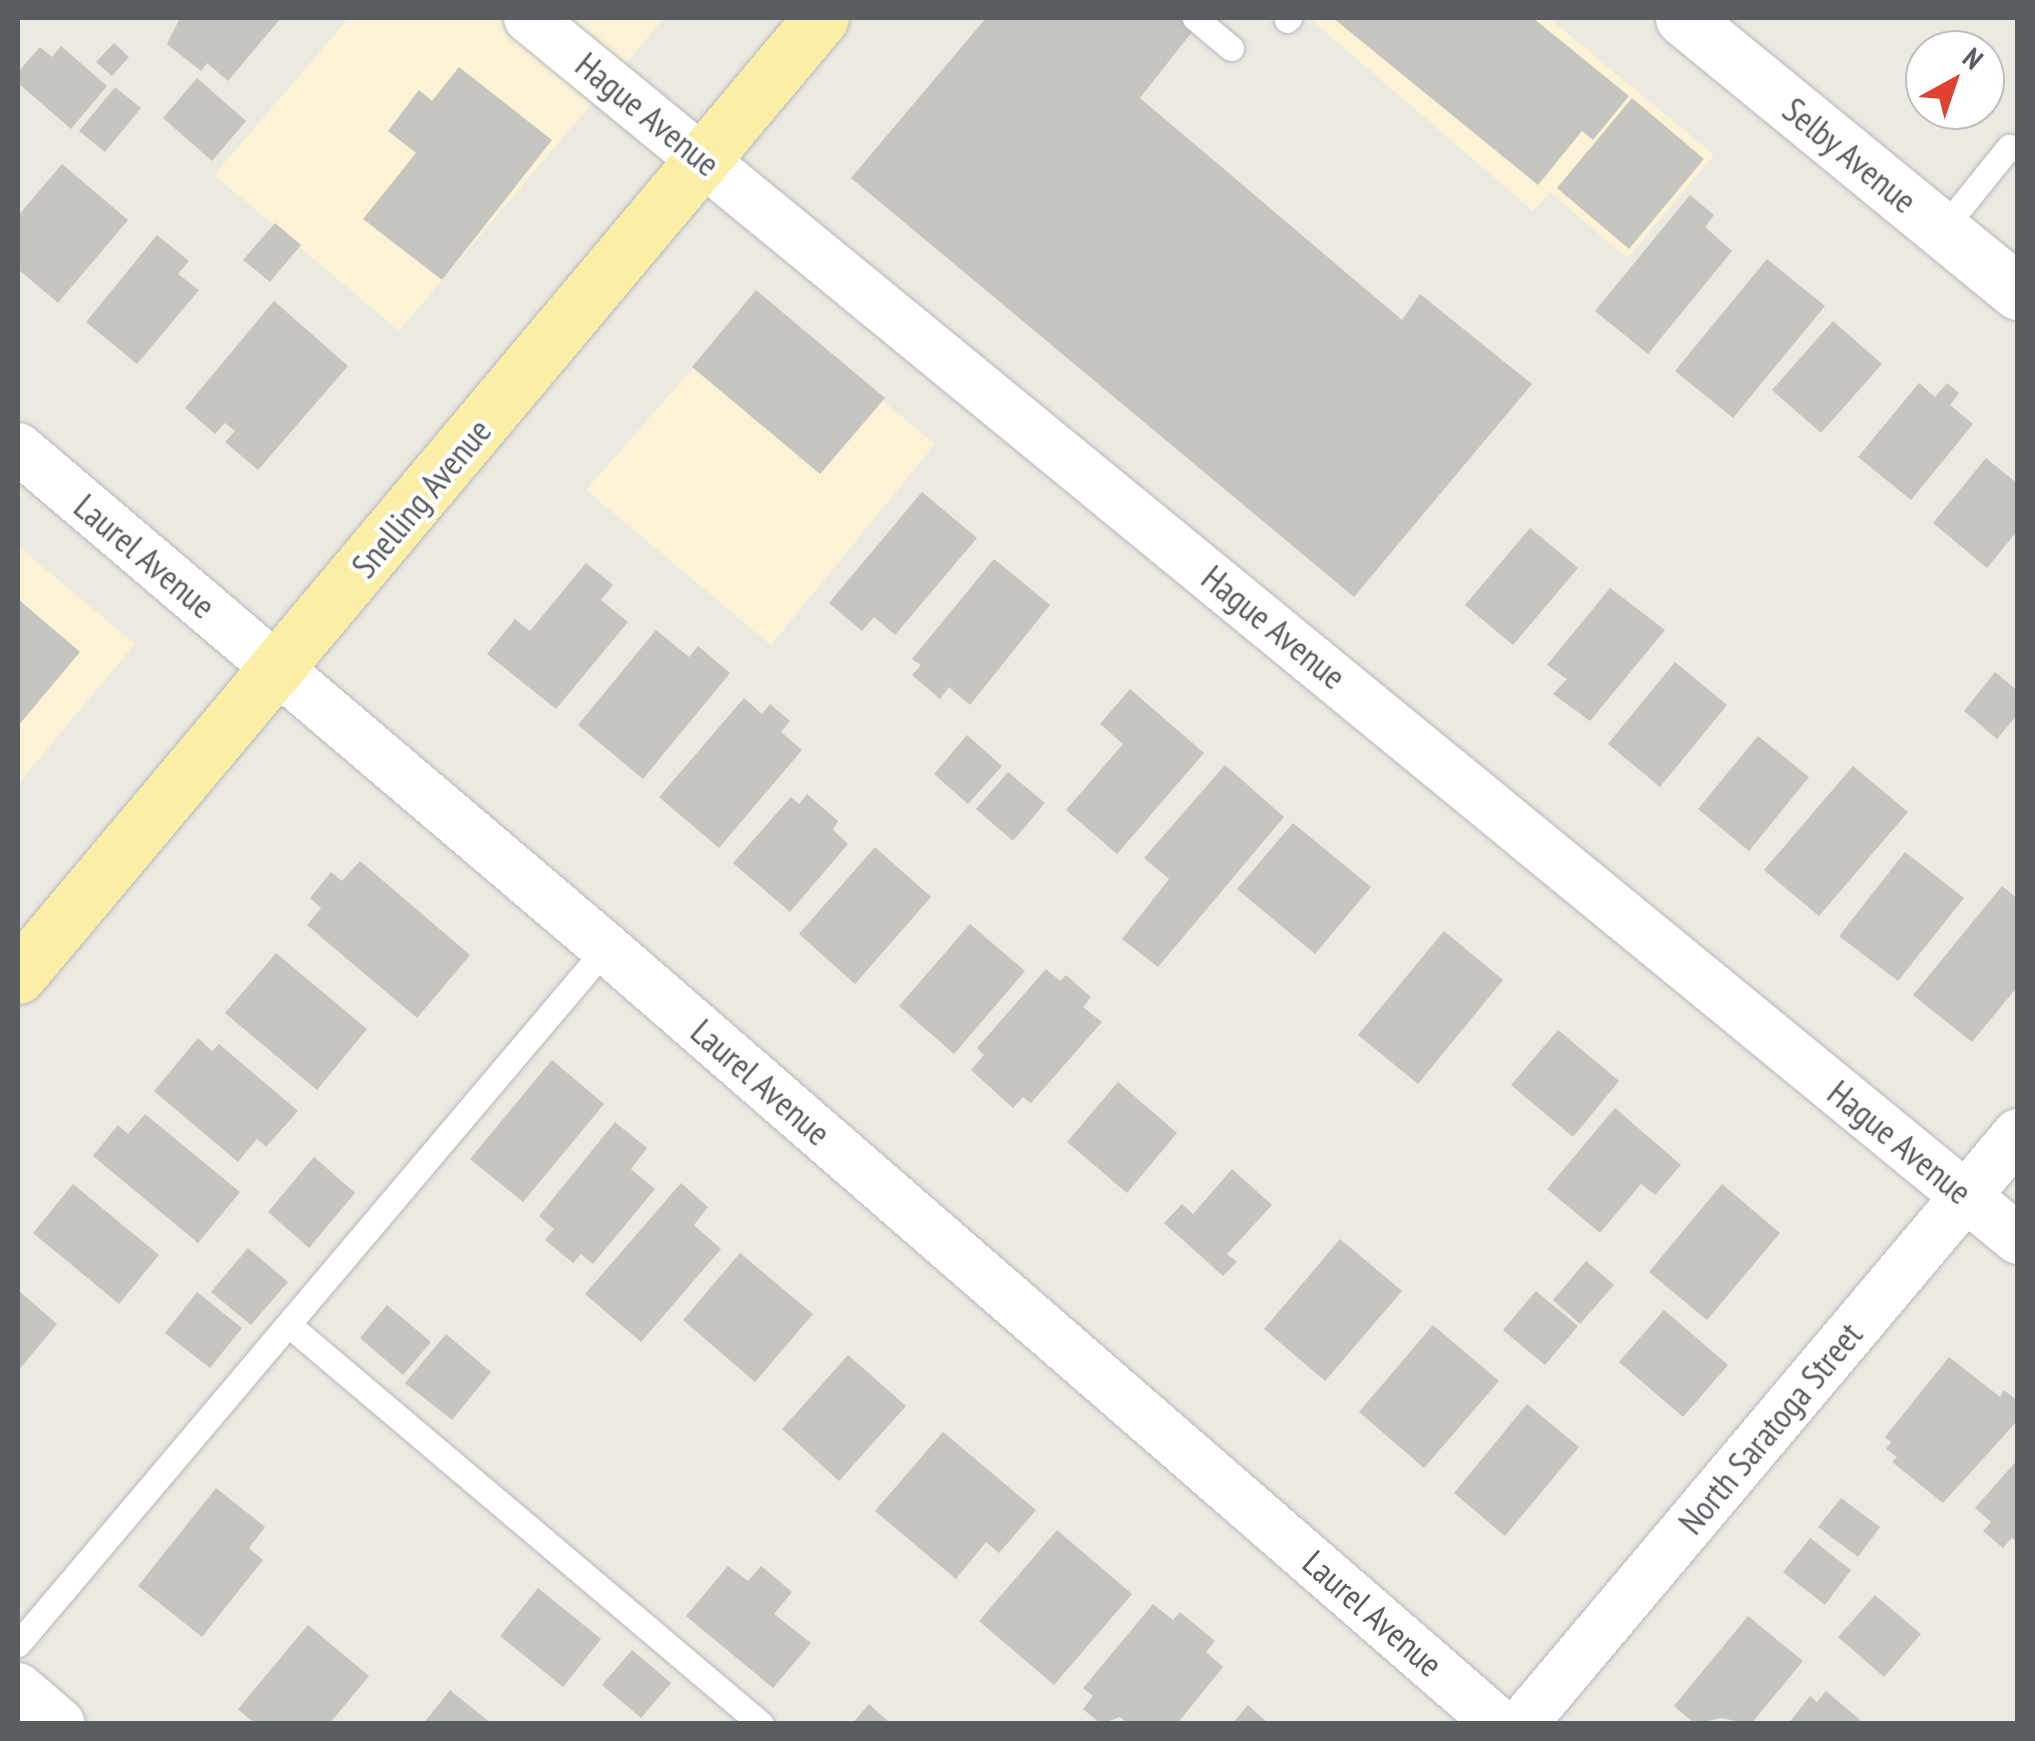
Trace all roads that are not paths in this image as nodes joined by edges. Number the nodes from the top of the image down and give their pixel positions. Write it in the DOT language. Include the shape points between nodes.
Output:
graph roads {
  1 [pos="528,18"];
  2 [pos="821,18"];
  3 [pos="1195,18"];
  4 [pos="1682,18"];
  5 [pos="1231,48"];
  6 [pos="2009,147"];
  7 [pos="702,159"];
  8 [pos="1942,230"];
  9 [pos="2018,292"];
  10 [pos="18,448"];
  11 [pos="278,668"];
  12 [pos="606,948"];
  13 [pos="18,976"];
  14 [pos="2018,1134"];
  15 [pos="1965,1195"];
  16 [pos="2018,1239"];
  17 [pos="289,1325"];
  18 [pos="18,1644"];
  19 [pos="18,1688"];
  20 [pos="60,1724"];
  21 [pos="762,1724"];
  22 [pos="1499,1724"];
  23 [pos="1522,1724"];
  1 -- 7 [label="street, Hague Avenue"];
  2 -- 7 [label="main road, Snelling Avenue"];
  3 -- 5 [label="lane"];
  4 -- 8 [label="main road, Selby Avenue"];
  6 -- 8 [label="lane"];
  7 -- 11 [label="main road, Snelling Avenue"];
  7 -- 15 [label="street, Hague Avenue"];
  8 -- 9 [label="main road, Selby Avenue"];
  10 -- 11 [label="street, Laurel Avenue"];
  11 -- 12 [label="street, Laurel Avenue"];
  11 -- 13 [label="main road, Snelling Avenue"];
  12 -- 17 [label="lane"];
  12 -- 22 [label="street, Laurel Avenue"];
  14 -- 15 [label="street, North Saratoga Street"];
  15 -- 16 [label="street, Hague Avenue"];
  15 -- 23 [label="street, North Saratoga Street"];
  17 -- 18 [label="lane"];
  17 -- 21 [label="lane"];
  19 -- 20 [label="street"];
}
